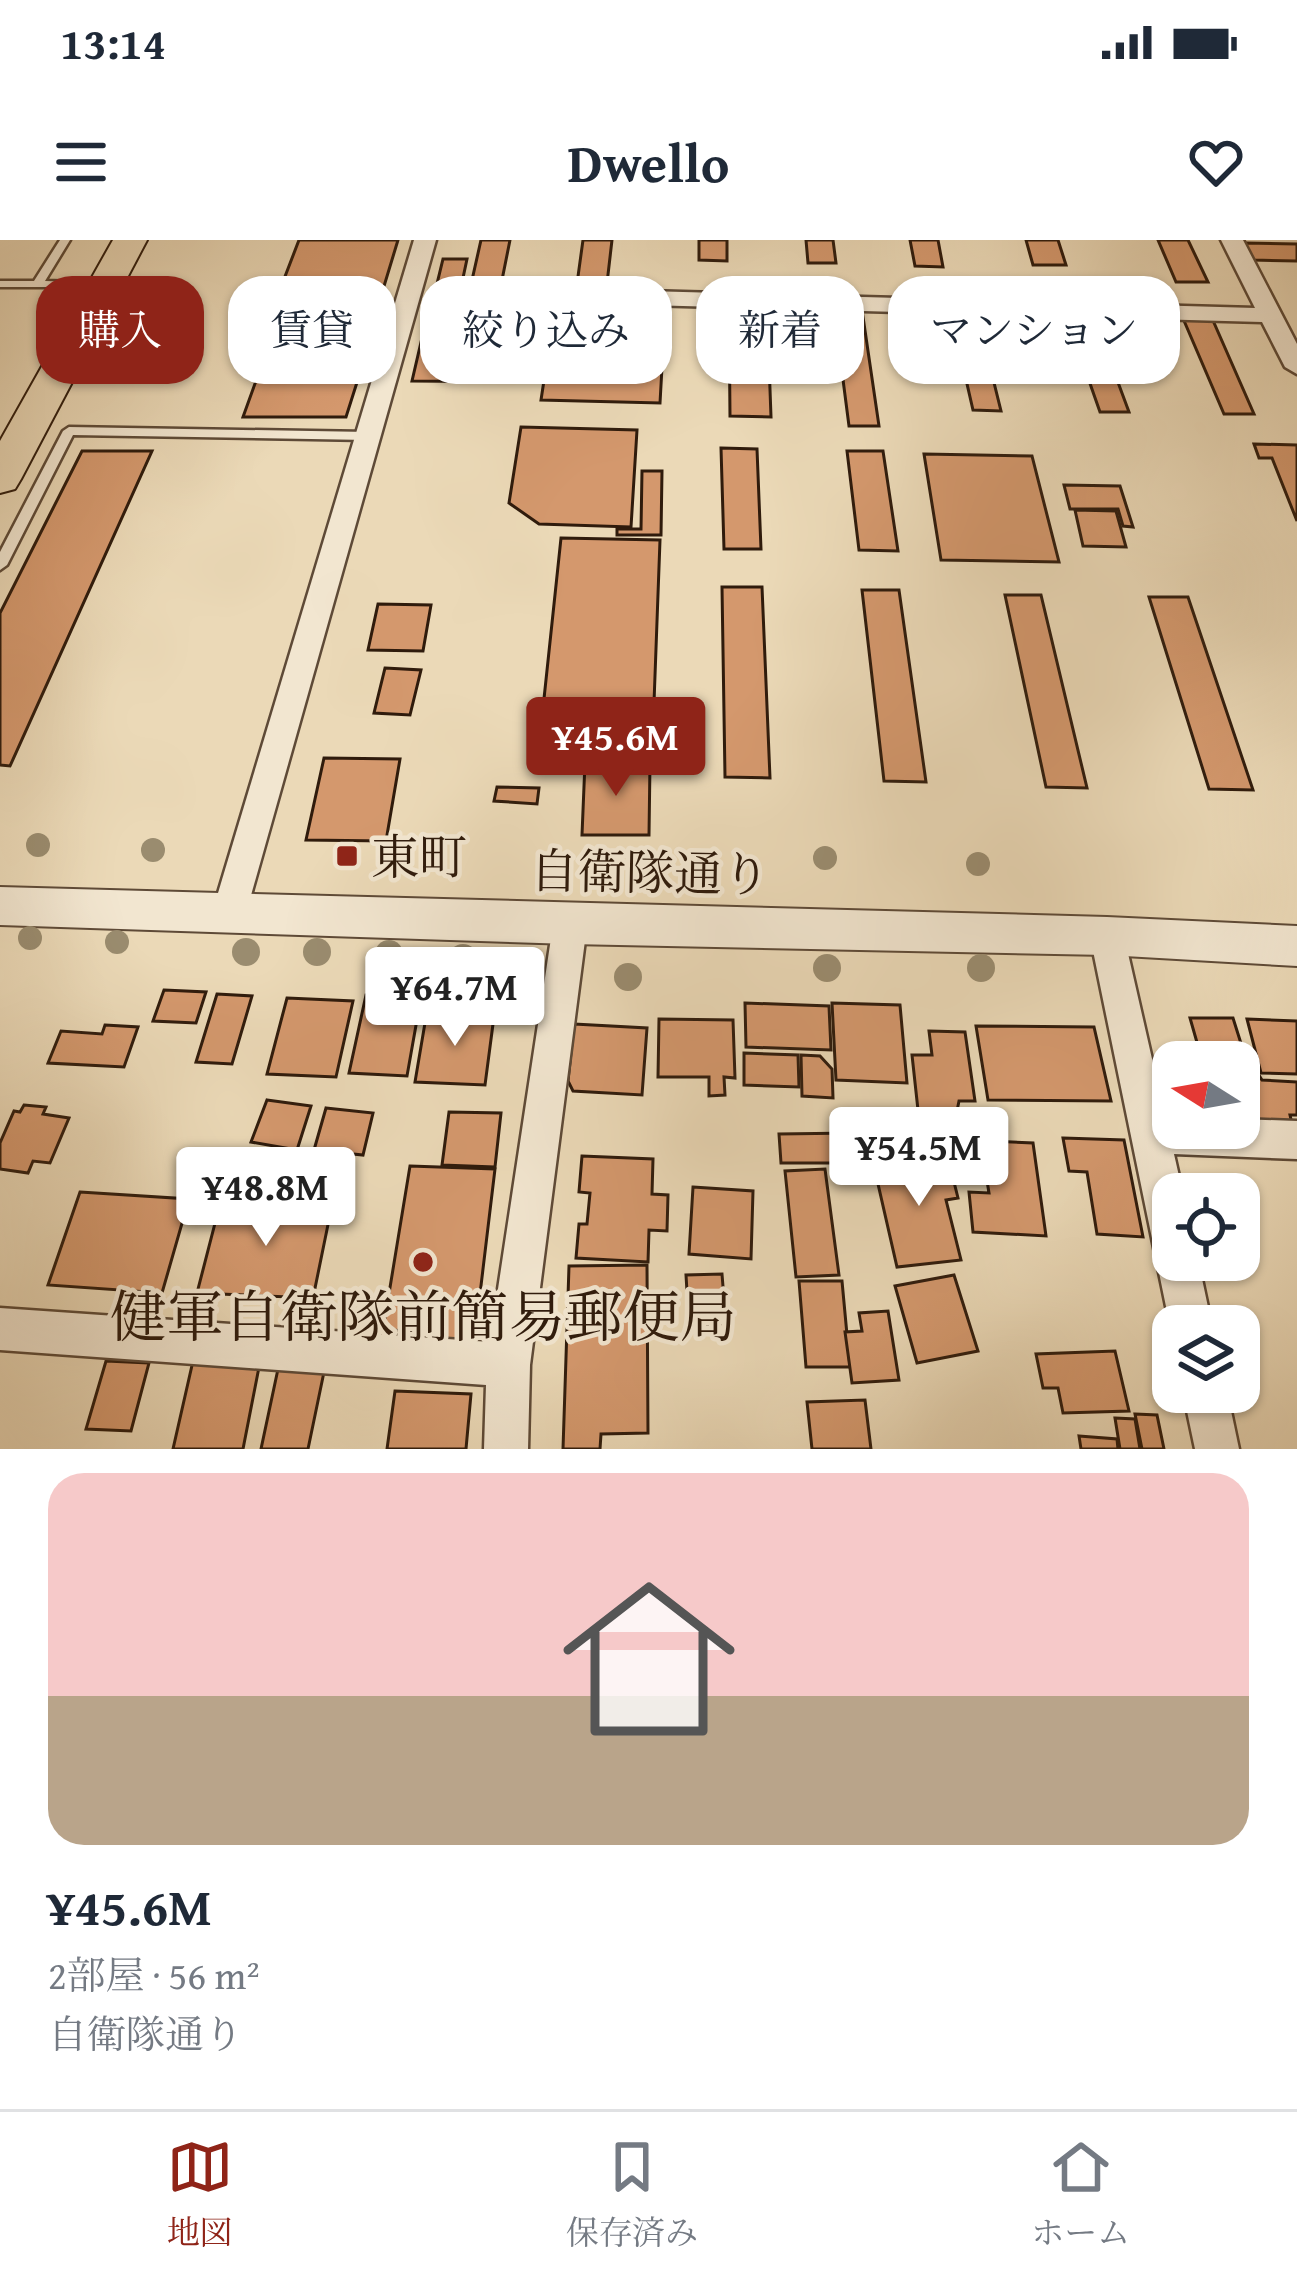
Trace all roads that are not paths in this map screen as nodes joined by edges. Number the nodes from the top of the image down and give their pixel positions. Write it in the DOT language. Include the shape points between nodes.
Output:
graph roads {
  1 [pos="65,240"];
  2 [pos="104,240"];
  3 [pos="130,240"];
  4 [pos="425,240"];
  5 [pos="1232,240"];
  6 [pos="43,276"];
  7 [pos="84,276"];
  8 [pos="0,284"];
  9 [pos="36,284"];
  10 [pos="672,299"];
  11 [pos="1272,315"];
  12 [pos="36,361"];
  13 [pos="1297,367"];
  14 [pos="0,425"];
  15 [pos="368,436"];
  16 [pos="0,479"];
  17 [pos="0,565"];
  18 [pos="0,906"];
  19 [pos="229,913"];
  20 [pos="570,926"];
  21 [pos="1107,936"];
  22 [pos="1297,946"];
  23 [pos="1150,1134"];
  24 [pos="1297,1140"];
  25 [pos="1158,1173"];
  26 [pos="0,1329"];
  27 [pos="508,1365"];
  28 [pos="1209,1413"];
  29 [pos="506,1449"];
  30 [pos="1217,1449"];
  1 -- 6 [label="lane"];
  2 -- 7 [label="main road"];
  3 -- 16 [label="main road"];
  4 -- 15 [label="street"];
  5 -- 11 [label="street"];
  8 -- 9 [label="lane"];
  10 -- 11 [label="street"];
  11 -- 13 [label="street"];
  12 -- 14 [label="main road"];
  15 -- 17 [label="lane" via="70,430"];
  15 -- 19 [label="street"];
  18 -- 19 [label="street, 自衛隊通り"];
  19 -- 20 [label="street, 自衛隊通り"];
  20 -- 21 [label="street, 自衛隊通り"];
  20 -- 27 [label="street"];
  21 -- 22 [label="street, 自衛隊通り"];
  21 -- 23 [label="street"];
  23 -- 24 [label="street"];
  23 -- 25 [label="street"];
  26 -- 27 [label="street"];
  27 -- 29 [label="street"];
  28 -- 30 [label="street"];
}
